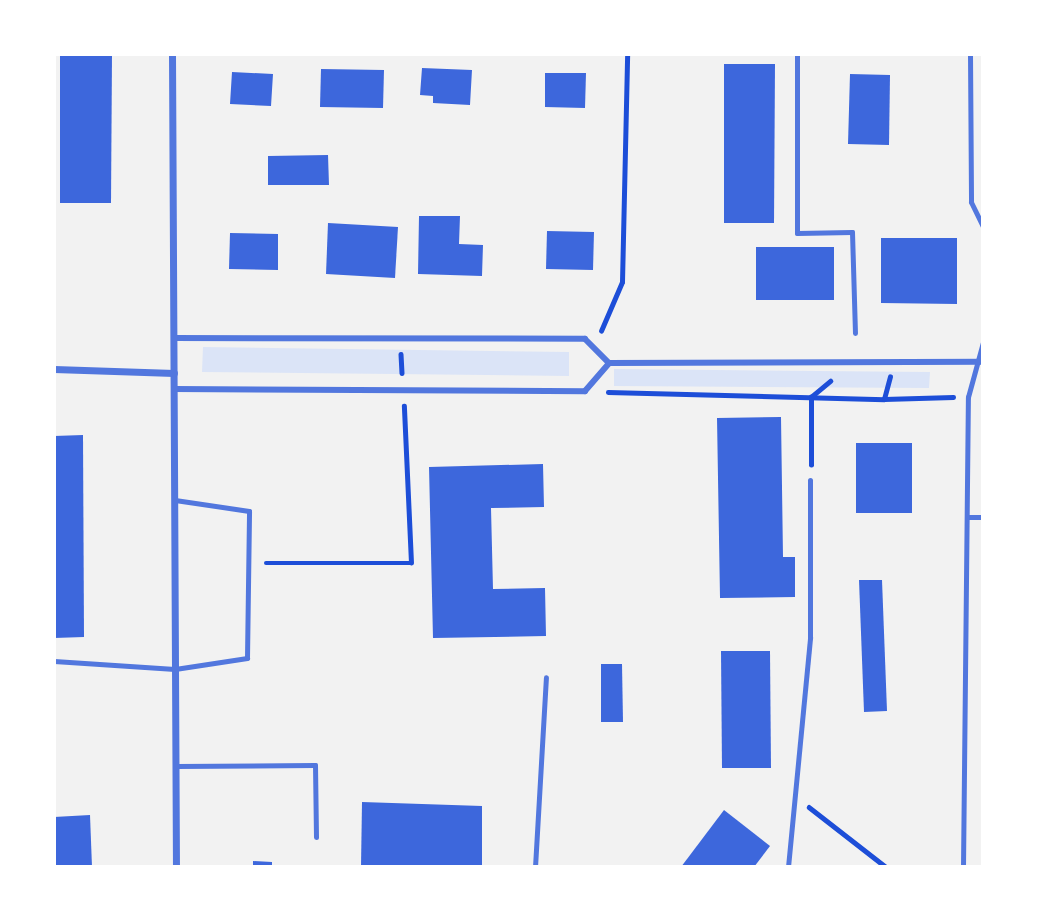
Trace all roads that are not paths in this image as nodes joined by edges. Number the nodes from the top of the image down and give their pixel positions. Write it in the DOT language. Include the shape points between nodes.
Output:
graph roads {
  1 [pos="172,54"];
  2 [pos="797,54"];
  3 [pos="970,54"];
  4 [pos="983,227"];
  5 [pos="856,333"];
  6 [pos="174,338"];
  7 [pos="983,342"];
  8 [pos="980,362"];
  9 [pos="609,363"];
  10 [pos="54,369"];
  11 [pos="174,373"];
  12 [pos="174,389"];
  13 [pos="810,480"];
  14 [pos="175,500"];
  15 [pos="967,517"];
  16 [pos="983,517"];
  17 [pos="54,661"];
  18 [pos="175,669"];
  19 [pos="546,677"];
  20 [pos="176,766"];
  21 [pos="316,837"];
  22 [pos="176,867"];
  23 [pos="535,867"];
  24 [pos="788,867"];
  25 [pos="963,867"];
  1 -- 6 [label="street"];
  2 -- 5 [label="lane" via="797,233 852,232"];
  3 -- 4 [label="lane" via="971,202"];
  6 -- 9 [label="street" via="585,339"];
  6 -- 11 [label="street"];
  7 -- 8 [label="lane"];
  8 -- 9 [label="street"];
  8 -- 15 [label="lane" via="968,397"];
  9 -- 12 [label="street" via="585,391"];
  10 -- 11 [label="street"];
  11 -- 12 [label="street"];
  12 -- 14 [label="street"];
  13 -- 24 [label="lane" via="810,637"];
  14 -- 18 [label="street"];
  14 -- 18 [label="lane" via="248,511 247,658"];
  15 -- 16 [label="lane"];
  15 -- 25 [label="lane"];
  17 -- 18 [label="lane"];
  18 -- 20 [label="street"];
  19 -- 23 [label="lane"];
  20 -- 21 [label="lane" via="315,765"];
  20 -- 22 [label="street"];
}
